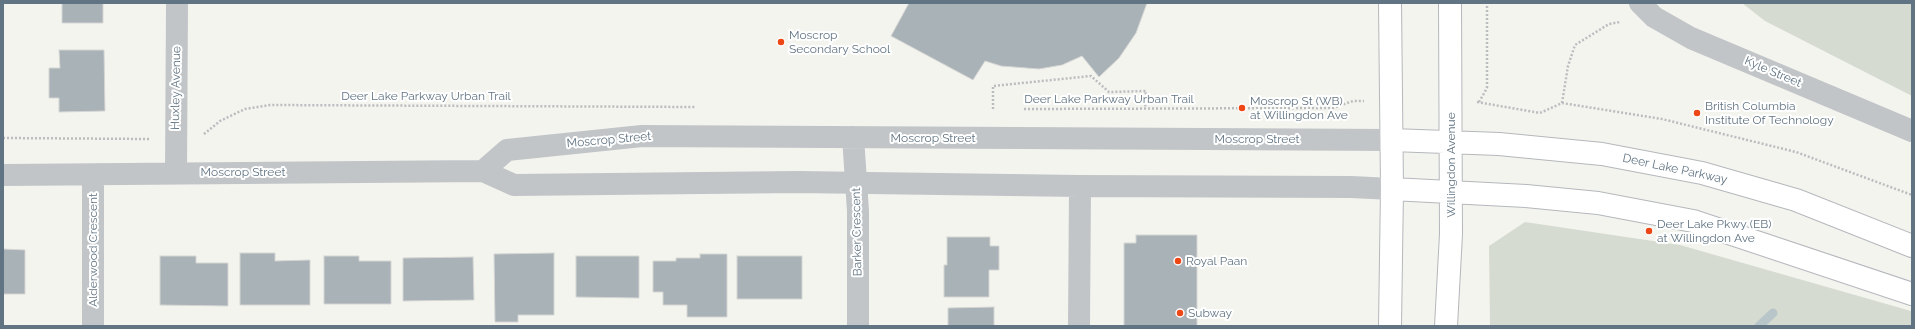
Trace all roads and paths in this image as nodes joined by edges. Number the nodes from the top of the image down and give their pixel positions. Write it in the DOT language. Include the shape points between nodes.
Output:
graph roads {
  1 [pos="177,3"];
  2 [pos="1390,3"];
  3 [pos="1450,3"];
  4 [pos="1487,3"];
  5 [pos="1647,10"];
  6 [pos="1360,101"];
  7 [pos="1472,102"];
  8 [pos="1479,102"];
  9 [pos="1562,103"];
  10 [pos="655,106"];
  11 [pos="1023,108"];
  12 [pos="1145,108"];
  13 [pos="986,109"];
  14 [pos="993,109"];
  15 [pos="1000,109"];
  16 [pos="1912,131"];
  17 [pos="205,133"];
  18 [pos="3,138"];
  19 [pos="149,138"];
  20 [pos="853,138"];
  21 [pos="1392,140"];
  22 [pos="1450,142"];
  23 [pos="483,171"];
  24 [pos="176,172"];
  25 [pos="3,175"];
  26 [pos="93,175"];
  27 [pos="856,183"];
  28 [pos="1080,186"];
  29 [pos="1392,189"];
  30 [pos="1450,191"];
  31 [pos="1912,195"];
  32 [pos="1912,246"];
  33 [pos="1912,294"];
  34 [pos="93,326"];
  35 [pos="858,326"];
  36 [pos="1079,326"];
  37 [pos="1390,326"];
  38 [pos="1446,326"];
  1 -- 24 [label="street, Huxley Avenue"];
  2 -- 21 [label="main road"];
  3 -- 22 [label="main road, Willingdon Avenue"];
  4 -- 8 [label="path" via="1487,88"];
  5 -- 9 [label="path" via="1609,24 1575,45 1568,66"];
  5 -- 16 [label="street, Kyle Street" via="1691,38"];
  6 -- 12 [label="path, Deer Lake Parkway Urban Trail" via="1334,108"];
  7 -- 8 [label="path"];
  8 -- 9 [label="path" via="1540,113"];
  9 -- 31 [label="path" via="1662,119 1796,152"];
  10 -- 17 [label="path, Deer Lake Parkway Urban Trail" via="270,105 245,109 220,121"];
  11 -- 12 [label="path, Deer Lake Parkway Urban Trail"];
  12 -- 14 [label="path" via="1146,91 1109,92 1091,76 993,86"];
  13 -- 14 [label="path"];
  14 -- 15 [label="path"];
  18 -- 19 [label="path"];
  20 -- 21 [label="street, Moscrop Street"];
  20 -- 23 [label="street, Moscrop Street" via="642,136 507,150"];
  20 -- 27 [label="street, Barker Crescent"];
  21 -- 22 [label="main road, Deer Lake Parkway"];
  21 -- 29 [label="main road"];
  22 -- 30 [label="main road, Willingdon Avenue"];
  22 -- 32 [label="main road, Deer Lake Parkway" via="1602,154 1702,172 1796,200"];
  23 -- 24 [label="street, Moscrop Street"];
  23 -- 27 [label="street, Moscrop Street" via="514,185"];
  24 -- 26 [label="street, Moscrop Street"];
  25 -- 26 [label="street, Moscrop Street"];
  26 -- 34 [label="street, Alderwood Crescent"];
  27 -- 28 [label="street, Moscrop Street"];
  27 -- 35 [label="street, Barker Crescent"];
  28 -- 29 [label="street, Moscrop Street" via="1209,185"];
  28 -- 36 [label="street"];
  29 -- 30 [label="main road"];
  29 -- 37 [label="main road"];
  30 -- 33 [label="main road" via="1598,203 1693,221"];
  30 -- 38 [label="main road, Willingdon Avenue" via="1451,234"];
}
